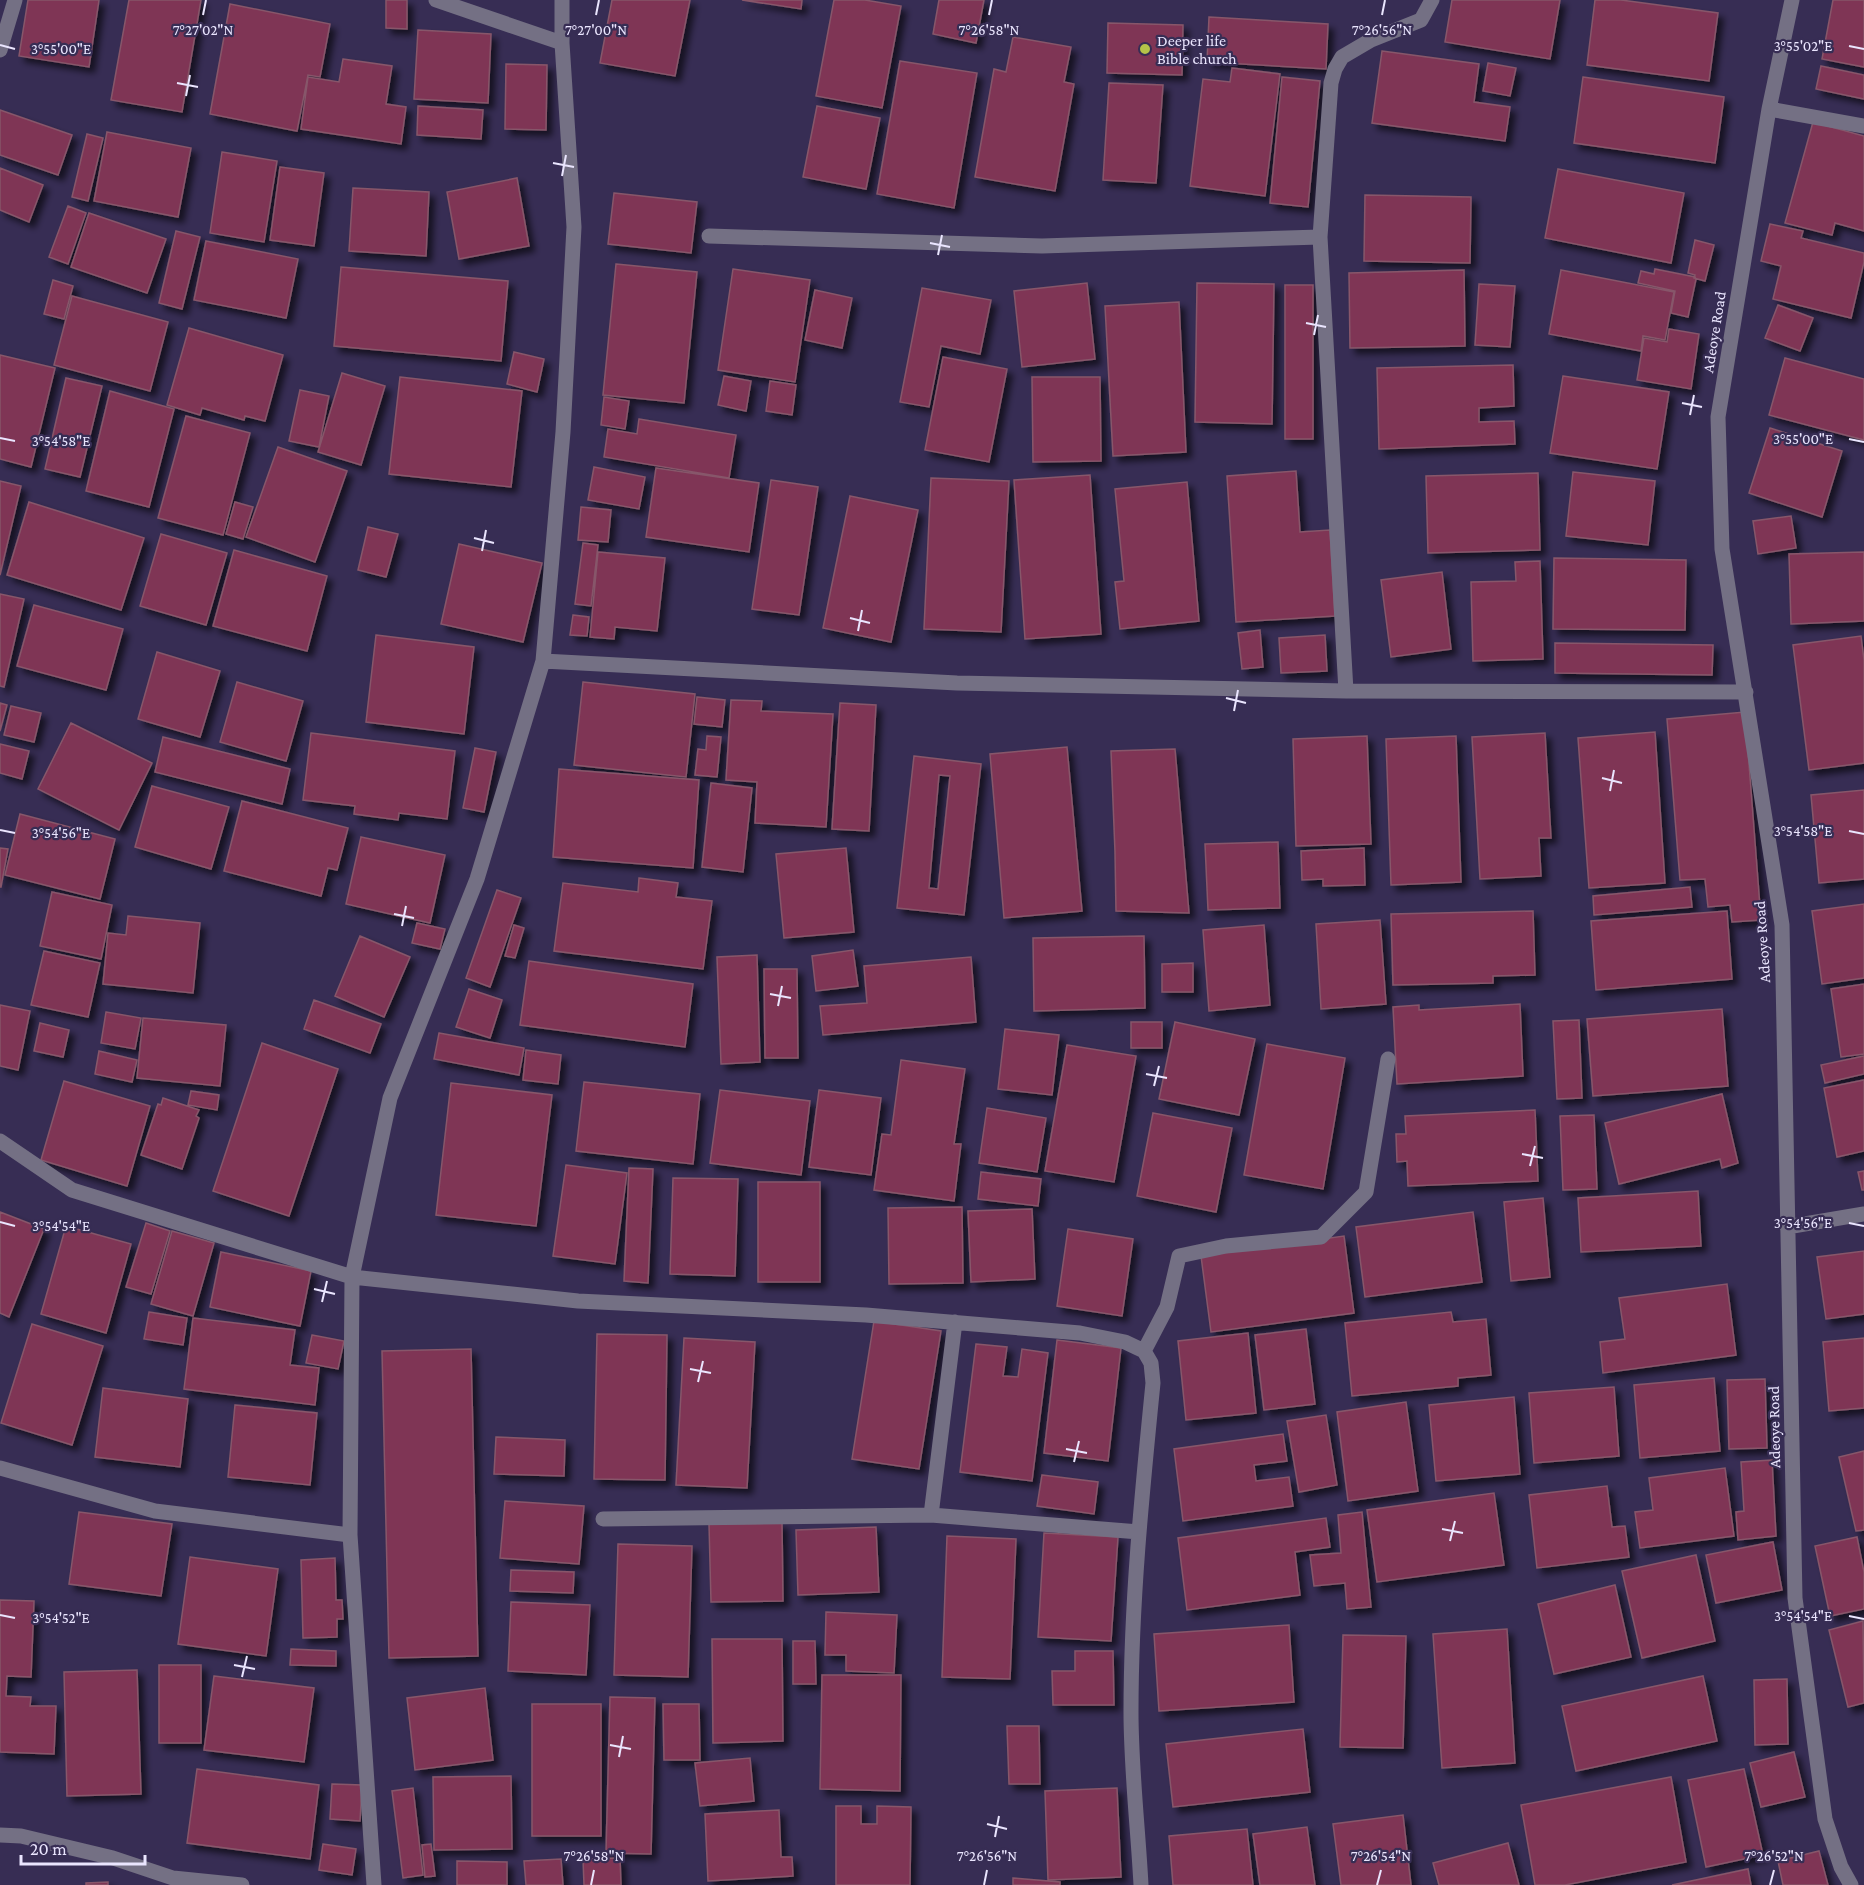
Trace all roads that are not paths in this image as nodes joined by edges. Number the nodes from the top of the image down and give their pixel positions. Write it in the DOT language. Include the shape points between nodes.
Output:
graph roads {
  1 [pos="15,0"];
  2 [pos="436,0"];
  3 [pos="562,0"];
  4 [pos="1432,0"];
  5 [pos="1792,0"];
  6 [pos="562,43"];
  7 [pos="0,50"];
  8 [pos="1769,109"];
  9 [pos="1864,126"];
  10 [pos="709,236"];
  11 [pos="1320,237"];
  12 [pos="543,661"];
  13 [pos="1346,692"];
  14 [pos="1746,692"];
  15 [pos="1389,1059"];
  16 [pos="0,1142"];
  17 [pos="1864,1214"];
  18 [pos="1787,1227"];
  19 [pos="352,1277"];
  20 [pos="955,1322"];
  21 [pos="1144,1351"];
  22 [pos="0,1468"];
  23 [pos="931,1515"];
  24 [pos="603,1519"];
  25 [pos="1139,1532"];
  26 [pos="350,1535"];
  27 [pos="0,1835"];
  28 [pos="242,1885"];
  29 [pos="374,1885"];
  30 [pos="1141,1885"];
  31 [pos="1851,1885"];
  1 -- 7 [label="street"];
  2 -- 6 [label="street"];
  3 -- 6 [label="street"];
  4 -- 11 [label="street" via="1421,20 1371,40 1342,57 1335,69 1330,83"];
  5 -- 8 [label="street, Adeoye Road"];
  6 -- 12 [label="street" via="574,226 563,432"];
  8 -- 9 [label="street"];
  8 -- 14 [label="street, Adeoye Road" via="1718,417 1722,549"];
  10 -- 11 [label="street" via="1042,246"];
  11 -- 13 [label="street"];
  12 -- 13 [label="street" via="957,683"];
  12 -- 19 [label="street" via="477,879 390,1098"];
  13 -- 14 [label="street"];
  14 -- 18 [label="street, Adeoye Road" via="1782,925"];
  15 -- 21 [label="street" via="1366,1192 1321,1237 1226,1246 1179,1256 1167,1307"];
  16 -- 19 [label="street" via="72,1190"];
  17 -- 18 [label="street"];
  18 -- 31 [label="street, Adeoye Road" via="1795,1598 1825,1819"];
  19 -- 20 [label="street" via="578,1301"];
  19 -- 26 [label="street"];
  20 -- 21 [label="street" via="1080,1333 1125,1342"];
  20 -- 23 [label="street"];
  21 -- 25 [label="street" via="1151,1363 1153,1383"];
  22 -- 26 [label="street" via="155,1511"];
  23 -- 24 [label="street"];
  23 -- 25 [label="street"];
  25 -- 30 [label="street" via="1131,1714"];
  26 -- 29 [label="street"];
  27 -- 28 [label="street" via="21,1836 113,1858 173,1878"];
}
